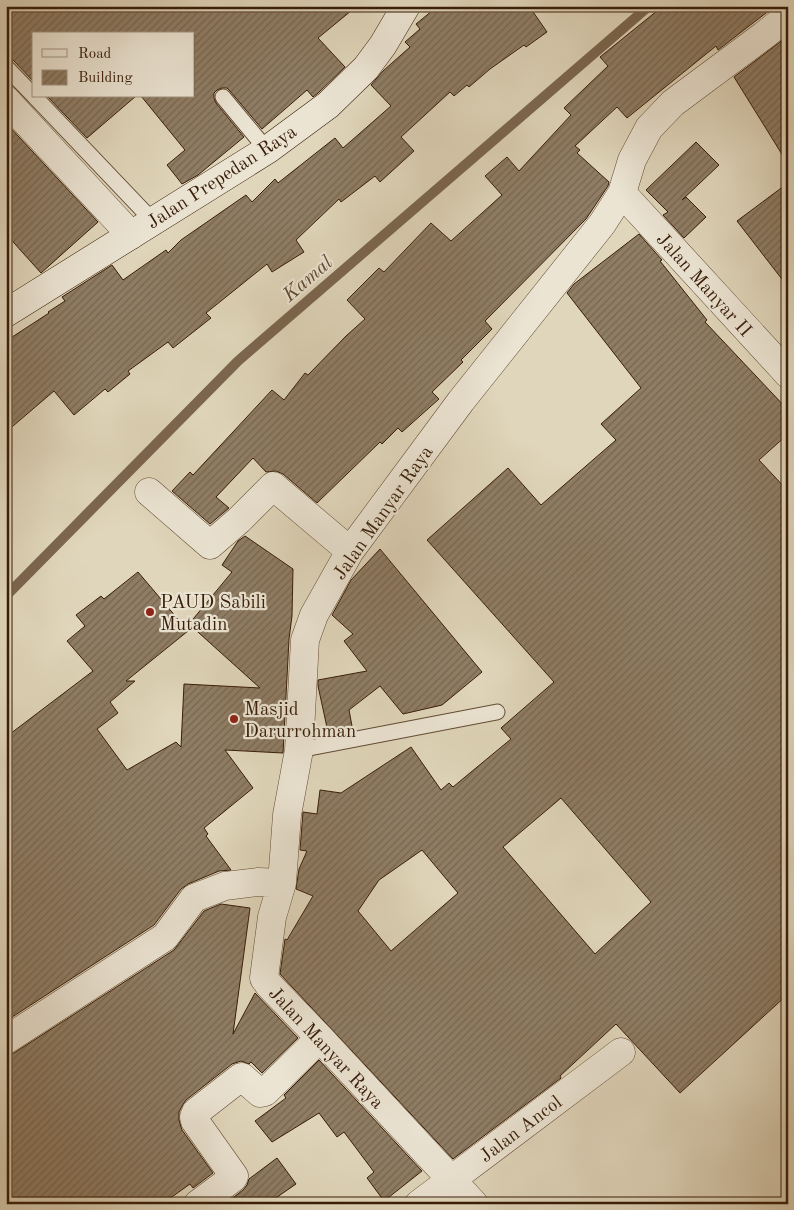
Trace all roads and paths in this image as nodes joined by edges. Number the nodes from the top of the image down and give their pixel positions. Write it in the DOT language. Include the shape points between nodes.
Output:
graph roads {
  1 [pos="406,6"];
  2 [pos="788,16"];
  3 [pos="6,67"];
  4 [pos="32,94"];
  5 [pos="223,97"];
  6 [pos="36,98"];
  7 [pos="6,100"];
  8 [pos="267,150"];
  9 [pos="622,193"];
  10 [pos="142,228"];
  11 [pos="6,313"];
  12 [pos="788,374"];
  13 [pos="150,492"];
  14 [pos="350,551"];
  15 [pos="497,712"];
  16 [pos="299,750"];
  17 [pos="282,882"];
  18 [pos="320,1038"];
  19 [pos="6,1040"];
  20 [pos="621,1052"];
  21 [pos="452,1180"];
  22 [pos="198,1204"];
  23 [pos="419,1204"];
  24 [pos="474,1204"];
  1 -- 8 [label="street, Jalan Prepedan Raya" via="366,68 328,105"];
  2 -- 9 [label="street, Jalan Manyar Raya" via="673,103 649,128 632,160"];
  3 -- 4 [label="lane"];
  5 -- 8 [label="lane"];
  6 -- 10 [label="lane"];
  7 -- 10 [label="street"];
  8 -- 10 [label="street, Jalan Prepedan Raya"];
  9 -- 12 [label="street, Jalan Manyar II"];
  9 -- 14 [label="street, Jalan Manyar Raya" via="602,224 461,400"];
  10 -- 11 [label="street, Jalan Prepedan Raya"];
  13 -- 14 [label="street" via="210,545 274,486"];
  14 -- 16 [label="street, Jalan Manyar Raya" via="314,615 305,640"];
  15 -- 16 [label="lane"];
  16 -- 17 [label="street, Jalan Manyar Raya" via="287,814"];
  17 -- 18 [label="street, Jalan Manyar Raya" via="272,917 264,978"];
  17 -- 19 [label="street" via="225,886 194,898 165,937"];
  18 -- 21 [label="street, Jalan Manyar Raya"];
  18 -- 22 [label="street" via="265,1092 260,1093 240,1078 196,1112 195,1121 234,1176"];
  20 -- 21 [label="street, Jalan Ancol"];
  21 -- 23 [label="street, Jalan Ancol"];
  21 -- 24 [label="street, Jalan Manyar Raya"];
}
